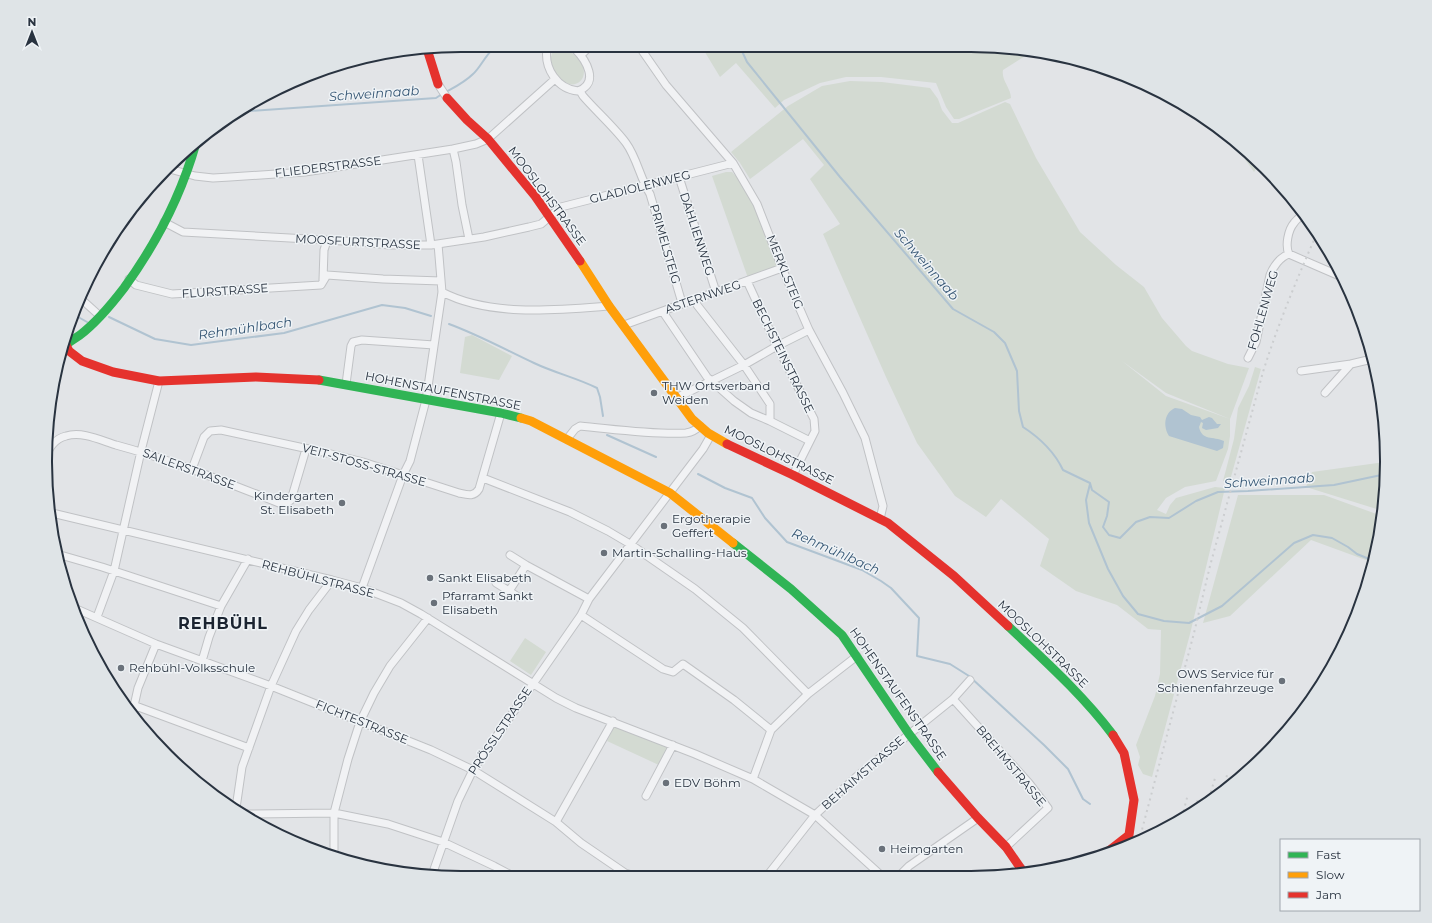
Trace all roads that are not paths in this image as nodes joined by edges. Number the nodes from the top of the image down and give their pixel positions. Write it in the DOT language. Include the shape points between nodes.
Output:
graph roads {
  1 [pos="547,52"];
  2 [pos="578,52"];
  3 [pos="584,52"];
  4 [pos="643,52"];
  5 [pos="428,54"];
  6 [pos="581,55"];
  7 [pos="555,79"];
  8 [pos="438,84"];
  9 [pos="580,91"];
  10 [pos="447,98"];
  11 [pos="488,139"];
  12 [pos="453,149"];
  13 [pos="193,152"];
  14 [pos="418,155"];
  15 [pos="734,163"];
  16 [pos="174,170"];
  17 [pos="187,174"];
  18 [pos="679,177"];
  19 [pos="645,185"];
  20 [pos="550,215"];
  21 [pos="1299,218"];
  22 [pos="164,222"];
  23 [pos="469,239"];
  24 [pos="327,241"];
  25 [pos="435,244"];
  26 [pos="1289,254"];
  27 [pos="782,268"];
  28 [pos="1334,274"];
  29 [pos="129,279"];
  30 [pos="441,281"];
  31 [pos="747,281"];
  32 [pos="323,282"];
  33 [pos="442,292"];
  34 [pos="716,292"];
  35 [pos="696,299"];
  36 [pos="84,302"];
  37 [pos="682,303"];
  38 [pos="609,306"];
  39 [pos="663,310"];
  40 [pos="100,316"];
  41 [pos="624,325"];
  42 [pos="809,330"];
  43 [pos="70,341"];
  44 [pos="434,345"];
  45 [pos="777,346"];
  46 [pos="68,349"];
  47 [pos="1248,358"];
  48 [pos="1367,360"];
  49 [pos="1351,364"];
  50 [pos="744,365"];
  51 [pos="1301,371"];
  52 [pos="159,381"];
  53 [pos="712,381"];
  54 [pos="346,384"];
  55 [pos="1326,393"];
  56 [pos="676,398"];
  57 [pos="426,400"];
  58 [pos="501,413"];
  59 [pos="770,421"];
  60 [pos="700,426"];
  61 [pos="710,435"];
  62 [pos="567,439"];
  63 [pos="810,441"];
  64 [pos="53,444"];
  65 [pos="306,448"];
  66 [pos="141,451"];
  67 [pos="192,469"];
  68 [pos="403,475"];
  69 [pos="793,475"];
  70 [pos="483,478"];
  71 [pos="670,493"];
  72 [pos="56,514"];
  73 [pos="880,519"];
  74 [pos="124,530"];
  75 [pos="630,544"];
  76 [pos="510,554"];
  77 [pos="63,556"];
  78 [pos="248,559"];
  79 [pos="526,565"];
  80 [pos="114,571"];
  81 [pos="332,580"];
  82 [pos="496,583"];
  83 [pos="362,588"];
  84 [pos="509,591"];
  85 [pos="518,597"];
  86 [pos="589,599"];
  87 [pos="221,606"];
  88 [pos="80,610"];
  89 [pos="580,615"];
  90 [pos="96,617"];
  91 [pos="428,618"];
  92 [pos="156,644"];
  93 [pos="857,656"];
  94 [pos="202,661"];
  95 [pos="970,680"];
  96 [pos="532,683"];
  97 [pos="271,686"];
  98 [pos="808,694"];
  99 [pos="953,699"];
  100 [pos="133,704"];
  101 [pos="613,721"];
  102 [pos="360,722"];
  103 [pos="771,730"];
  104 [pos="909,734"];
  105 [pos="673,745"];
  106 [pos="249,748"];
  107 [pos="473,770"];
  108 [pos="752,779"];
  109 [pos="646,796"];
  110 [pos="237,804"];
  111 [pos="334,813"];
  112 [pos="254,814"];
  113 [pos="815,815"];
  114 [pos="978,818"];
  115 [pos="556,822"];
  116 [pos="1129,835"];
  117 [pos="1128,839"];
  118 [pos="443,842"];
  119 [pos="1119,843"];
  120 [pos="1006,847"];
  121 [pos="334,850"];
  122 [pos="1020,867"];
  123 [pos="434,870"];
  124 [pos="503,871"];
  125 [pos="621,871"];
  126 [pos="771,871"];
  127 [pos="876,871"];
  128 [pos="904,871"];
  1 -- 7 [label="street" via="548,68"];
  2 -- 6 [label="street"];
  3 -- 6 [label="street"];
  4 -- 15 [label="street, MERKLSTEIG" via="666,85"];
  5 -- 8 [label="street, MOOSLOHSTRASSE"];
  6 -- 9 [label="street" via="590,73 585,88"];
  7 -- 9 [label="street" via="565,88"];
  7 -- 11 [label="street"];
  8 -- 10 [label="street, MOOSLOHSTRASSE"];
  9 -- 19 [label="street, PRIMELSTEIG" via="626,143"];
  10 -- 11 [label="street, MOOSLOHSTRASSE"];
  11 -- 12 [label="street, FLIEDERSTRASSE"];
  11 -- 20 [label="street, MOOSLOHSTRASSE"];
  12 -- 14 [label="street, FLIEDERSTRASSE"];
  12 -- 23 [label="street"];
  13 -- 17 [label="street"];
  14 -- 17 [label="street, FLIEDERSTRASSE" via="304,172 213,178"];
  14 -- 25 [label="street"];
  15 -- 18 [label="street, GLADIOLENWEG"];
  15 -- 27 [label="street, MERKLSTEIG" via="757,204"];
  16 -- 17 [label="street, FLIEDERSTRASSE"];
  17 -- 22 [label="street"];
  18 -- 19 [label="street, GLADIOLENWEG"];
  18 -- 34 [label="street, DAHLIENWEG"];
  19 -- 20 [label="street, GLADIOLENWEG" via="561,207"];
  19 -- 37 [label="street, PRIMELSTEIG" via="650,194"];
  20 -- 23 [label="street, MOOSFURTSTRASSE" via="540,224"];
  20 -- 38 [label="street, MOOSLOHSTRASSE"];
  21 -- 26 [label="street" via="1290,229 1287,247"];
  22 -- 24 [label="street, MOOSFURTSTRASSE" via="183,232"];
  22 -- 29 [label="street"];
  23 -- 25 [label="street, MOOSFURTSTRASSE"];
  24 -- 25 [label="street, MOOSFURTSTRASSE" via="389,245"];
  24 -- 32 [label="street" via="324,250"];
  25 -- 30 [label="street"];
  26 -- 28 [label="street"];
  26 -- 47 [label="street, FOHLENWEG" via="1273,269 1256,342"];
  27 -- 31 [label="street, ASTERNWEG"];
  27 -- 42 [label="street, MERKLSTEIG"];
  29 -- 32 [label="street, FLURSTRASSE" via="136,286 172,294 314,286"];
  29 -- 40 [label="street"];
  30 -- 32 [label="street, FLURSTRASSE" via="383,280 327,275"];
  30 -- 33 [label="street"];
  31 -- 34 [label="street, ASTERNWEG"];
  31 -- 45 [label="street, BECHSTEINSTRASSE"];
  33 -- 38 [label="street" via="462,301 487,307 535,310"];
  33 -- 44 [label="street"];
  34 -- 35 [label="street, ASTERNWEG"];
  35 -- 37 [label="street, ASTERNWEG"];
  35 -- 50 [label="street" via="697,305"];
  36 -- 40 [label="street"];
  37 -- 39 [label="street, ASTERNWEG"];
  38 -- 41 [label="street, MOOSLOHSTRASSE"];
  39 -- 41 [label="street, ASTERNWEG"];
  39 -- 53 [label="street" via="683,343"];
  40 -- 43 [label="street"];
  41 -- 56 [label="street, MOOSLOHSTRASSE"];
  42 -- 45 [label="street"];
  42 -- 73 [label="street, MERKLSTEIG" via="865,438 883,506"];
  44 -- 54 [label="street" via="362,340 354,342 351,346"];
  44 -- 57 [label="street"];
  45 -- 50 [label="street"];
  45 -- 63 [label="street, BECHSTEINSTRASSE" via="814,419 815,431"];
  46 -- 52 [label="street, HOHENSTAUFENSTRASSE" via="82,361 95,366"];
  48 -- 49 [label="street"];
  49 -- 51 [label="street"];
  49 -- 55 [label="street"];
  50 -- 53 [label="street"];
  50 -- 59 [label="street" via="770,404"];
  52 -- 54 [label="street, HOHENSTAUFENSTRASSE" via="256,377 316,379"];
  52 -- 66 [label="street"];
  53 -- 56 [label="street"];
  53 -- 59 [label="street" via="739,405"];
  54 -- 57 [label="street, HOHENSTAUFENSTRASSE"];
  56 -- 60 [label="street, MOOSLOHSTRASSE"];
  57 -- 58 [label="street, HOHENSTAUFENSTRASSE"];
  57 -- 68 [label="street" via="410,461"];
  58 -- 62 [label="street, HOHENSTAUFENSTRASSE" via="531,421"];
  58 -- 70 [label="street, VEIT-STOSS-STRASSE"];
  59 -- 63 [label="street"];
  60 -- 61 [label="street, MOOSLOHSTRASSE"];
  60 -- 62 [label="street" via="686,433 580,426 575,428"];
  61 -- 69 [label="street, MOOSLOHSTRASSE"];
  61 -- 71 [label="street, PRÖSSLSTRASSE" via="703,449"];
  62 -- 71 [label="street, HOHENSTAUFENSTRASSE"];
  63 -- 69 [label="street, BECHSTEINSTRASSE"];
  64 -- 66 [label="street, SAILERSTRASSE" via="58,439 75,434"];
  65 -- 67 [label="street, VEIT-STOSS-STRASSE" via="221,430 210,431 204,437"];
  65 -- 67 [label="street, SAILERSTRASSE" via="291,500 287,503"];
  65 -- 68 [label="street, VEIT-STOSS-STRASSE"];
  66 -- 67 [label="street, SAILERSTRASSE"];
  66 -- 74 [label="street"];
  68 -- 70 [label="street, VEIT-STOSS-STRASSE" via="466,495 477,492"];
  68 -- 83 [label="street"];
  69 -- 73 [label="street, MOOSLOHSTRASSE"];
  70 -- 75 [label="street" via="570,512"];
  71 -- 75 [label="street, PRÖSSLSTRASSE"];
  71 -- 93 [label="street, HOHENSTAUFENSTRASSE" via="791,589 842,635"];
  72 -- 74 [label="street, REHBÜHLSTRASSE"];
  73 -- 116 [label="street, MOOSLOHSTRASSE" via="922,550 998,617 1100,718 1124,753 1128,767 1134,800"];
  74 -- 78 [label="street, REHBÜHLSTRASSE"];
  74 -- 80 [label="street"];
  75 -- 86 [label="street, PRÖSSLSTRASSE"];
  75 -- 98 [label="street" via="695,589 743,628"];
  76 -- 79 [label="street"];
  77 -- 80 [label="street"];
  78 -- 81 [label="street, REHBÜHLSTRASSE"];
  78 -- 87 [label="street"];
  79 -- 84 [label="street"];
  79 -- 86 [label="street"];
  80 -- 87 [label="street"];
  80 -- 90 [label="street"];
  81 -- 83 [label="street, REHBÜHLSTRASSE"];
  81 -- 97 [label="street" via="296,631"];
  82 -- 84 [label="street"];
  83 -- 91 [label="street, REHBÜHLSTRASSE" via="401,603"];
  84 -- 85 [label="street"];
  86 -- 89 [label="street, PRÖSSLSTRASSE"];
  87 -- 94 [label="street"];
  88 -- 90 [label="street, FICHTESTRASSE"];
  89 -- 96 [label="street, PRÖSSLSTRASSE"];
  89 -- 103 [label="street" via="663,669 673,672 682,664 734,700"];
  90 -- 92 [label="street, FICHTESTRASSE"];
  91 -- 96 [label="street, REHBÜHLSTRASSE"];
  91 -- 102 [label="street" via="390,666"];
  92 -- 94 [label="street, FICHTESTRASSE"];
  92 -- 100 [label="street"];
  93 -- 98 [label="street"];
  93 -- 104 [label="street, HOHENSTAUFENSTRASSE"];
  94 -- 97 [label="street, FICHTESTRASSE"];
  95 -- 99 [label="street, BEHAIMSTRASSE"];
  96 -- 101 [label="street, REHBÜHLSTRASSE" via="576,708"];
  96 -- 107 [label="street, PRÖSSLSTRASSE"];
  97 -- 102 [label="street, FICHTESTRASSE"];
  97 -- 106 [label="street"];
  98 -- 103 [label="street"];
  99 -- 104 [label="street, BEHAIMSTRASSE"];
  99 -- 120 [label="street, BREHMSTRASSE" via="1029,783 1048,808"];
  100 -- 106 [label="street"];
  101 -- 105 [label="street, REHBÜHLSTRASSE"];
  101 -- 115 [label="street"];
  102 -- 107 [label="street, FICHTESTRASSE"];
  102 -- 111 [label="street"];
  103 -- 108 [label="street"];
  104 -- 113 [label="street, BEHAIMSTRASSE" via="856,777"];
  104 -- 114 [label="street, HOHENSTAUFENSTRASSE"];
  105 -- 108 [label="street, REHBÜHLSTRASSE"];
  105 -- 109 [label="street"];
  106 -- 110 [label="street" via="242,767"];
  107 -- 115 [label="street, FICHTESTRASSE"];
  107 -- 118 [label="street, PRÖSSLSTRASSE"];
  108 -- 113 [label="street, REHBÜHLSTRASSE"];
  111 -- 112 [label="street"];
  111 -- 118 [label="street" via="388,824"];
  111 -- 121 [label="street"];
  113 -- 126 [label="street, BEHAIMSTRASSE"];
  113 -- 127 [label="street, REHBÜHLSTRASSE"];
  114 -- 120 [label="street, HOHENSTAUFENSTRASSE"];
  114 -- 128 [label="street"];
  115 -- 125 [label="street, FICHTESTRASSE"];
  116 -- 117 [label="street, MOOSLOHSTRASSE"];
  116 -- 119 [label="street"];
  118 -- 123 [label="street, PRÖSSLSTRASSE"];
  118 -- 124 [label="street"];
  120 -- 122 [label="street, HOHENSTAUFENSTRASSE"];
}
